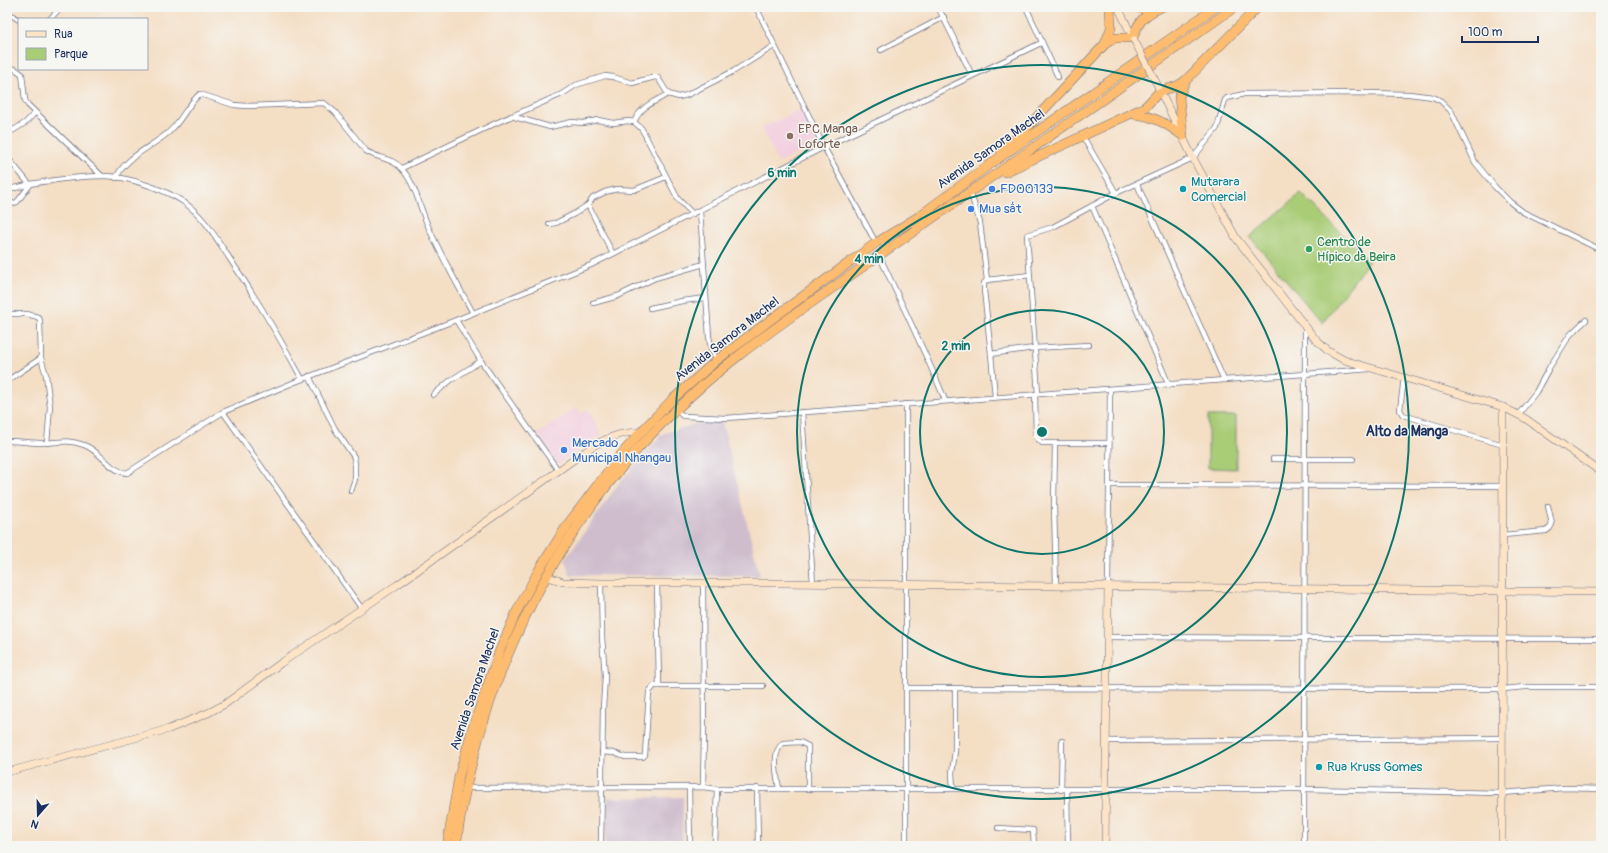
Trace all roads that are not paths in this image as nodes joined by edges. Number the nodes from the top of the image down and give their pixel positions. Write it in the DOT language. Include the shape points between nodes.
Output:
graph roads {
  1 [pos="61,7"];
  2 [pos="756,7"];
  3 [pos="938,7"];
  4 [pos="1026,7"];
  5 [pos="1110,7"];
  6 [pos="1118,7"];
  7 [pos="1137,7"];
  8 [pos="1216,7"];
  9 [pos="1235,7"];
  10 [pos="1258,7"];
  11 [pos="1160,8"];
  12 [pos="7,12"];
  13 [pos="944,17"];
  14 [pos="51,18"];
  15 [pos="18,19"];
  16 [pos="1134,39"];
  17 [pos="1042,43"];
  18 [pos="1105,44"];
  19 [pos="774,46"];
  20 [pos="881,50"];
  21 [pos="7,68"];
  22 [pos="22,72"];
  23 [pos="972,75"];
  24 [pos="1058,77"];
  25 [pos="1185,81"];
  26 [pos="1159,89"];
  27 [pos="668,94"];
  28 [pos="35,113"];
  29 [pos="1134,114"];
  30 [pos="511,116"];
  31 [pos="634,122"];
  32 [pos="7,134"];
  33 [pos="1183,136"];
  34 [pos="1083,137"];
  35 [pos="824,147"];
  36 [pos="7,157"];
  37 [pos="1193,158"];
  38 [pos="989,165"];
  39 [pos="402,168"];
  40 [pos="102,176"];
  41 [pos="666,177"];
  42 [pos="116,178"];
  43 [pos="984,182"];
  44 [pos="1137,184"];
  45 [pos="30,185"];
  46 [pos="7,187"];
  47 [pos="970,191"];
  48 [pos="1116,193"];
  49 [pos="588,205"];
  50 [pos="7,206"];
  51 [pos="1092,206"];
  52 [pos="700,211"];
  53 [pos="693,214"];
  54 [pos="549,224"];
  55 [pos="876,243"];
  56 [pos="1601,250"];
  57 [pos="613,254"];
  58 [pos="879,255"];
  59 [pos="704,264"];
  60 [pos="1030,275"];
  61 [pos="987,280"];
  62 [pos="706,298"];
  63 [pos="593,303"];
  64 [pos="650,308"];
  65 [pos="473,313"];
  66 [pos="7,314"];
  67 [pos="456,320"];
  68 [pos="1586,320"];
  69 [pos="1305,326"];
  70 [pos="1089,345"];
  71 [pos="1034,348"];
  72 [pos="991,354"];
  73 [pos="41,358"];
  74 [pos="717,360"];
  75 [pos="481,361"];
  76 [pos="1376,369"];
  77 [pos="1305,374"];
  78 [pos="309,376"];
  79 [pos="1404,377"];
  80 [pos="302,379"];
  81 [pos="1224,380"];
  82 [pos="7,382"];
  83 [pos="1169,385"];
  84 [pos="1110,389"];
  85 [pos="1037,394"];
  86 [pos="433,395"];
  87 [pos="995,397"];
  88 [pos="945,400"];
  89 [pos="906,404"];
  90 [pos="1503,407"];
  91 [pos="676,410"];
  92 [pos="223,412"];
  93 [pos="802,412"];
  94 [pos="1518,415"];
  95 [pos="640,433"];
  96 [pos="7,441"];
  97 [pos="46,443"];
  98 [pos="1055,443"];
  99 [pos="1109,443"];
  100 [pos="1503,445"];
  101 [pos="1273,459"];
  102 [pos="1304,459"];
  103 [pos="1352,459"];
  104 [pos="558,470"];
  105 [pos="1601,472"];
  106 [pos="1109,485"];
  107 [pos="1304,486"];
  108 [pos="1503,486"];
  109 [pos="351,491"];
  110 [pos="1548,506"];
  111 [pos="1503,535"];
  112 [pos="546,576"];
  113 [pos="601,583"];
  114 [pos="657,583"];
  115 [pos="703,584"];
  116 [pos="813,584"];
  117 [pos="906,585"];
  118 [pos="1056,586"];
  119 [pos="1108,586"];
  120 [pos="1305,588"];
  121 [pos="1503,589"];
  122 [pos="1601,592"];
  123 [pos="362,609"];
  124 [pos="1107,637"];
  125 [pos="1305,638"];
  126 [pos="1503,639"];
  127 [pos="1601,639"];
  128 [pos="659,686"];
  129 [pos="763,686"];
  130 [pos="704,687"];
  131 [pos="1601,687"];
  132 [pos="906,688"];
  133 [pos="955,688"];
  134 [pos="1107,688"];
  135 [pos="1304,689"];
  136 [pos="1503,689"];
  137 [pos="1502,738"];
  138 [pos="1304,740"];
  139 [pos="1062,741"];
  140 [pos="1106,741"];
  141 [pos="602,752"];
  142 [pos="7,772"];
  143 [pos="602,787"];
  144 [pos="689,787"];
  145 [pos="703,787"];
  146 [pos="465,788"];
  147 [pos="757,788"];
  148 [pos="953,788"];
  149 [pos="717,789"];
  150 [pos="779,789"];
  151 [pos="808,789"];
  152 [pos="906,789"];
  153 [pos="1106,789"];
  154 [pos="1304,789"];
  155 [pos="1601,789"];
  156 [pos="1061,790"];
  157 [pos="1067,790"];
  158 [pos="1502,793"];
  159 [pos="998,828"];
  160 [pos="447,846"];
  161 [pos="456,846"];
  162 [pos="601,846"];
  163 [pos="690,846"];
  164 [pos="715,846"];
  165 [pos="758,846"];
  166 [pos="906,846"];
  167 [pos="1034,846"];
  168 [pos="1068,846"];
  169 [pos="1105,846"];
  170 [pos="1304,846"];
  171 [pos="1502,846"];
  1 -- 14 [label="street"];
  2 -- 19 [label="street"];
  3 -- 13 [label="street"];
  4 -- 17 [label="street"];
  5 -- 18 [label="highway" via="1111,28"];
  6 -- 16 [label="street"];
  7 -- 11 [label="highway"];
  8 -- 38 [label="highway, Avenida Samora Machel"];
  9 -- 43 [label="highway, Avenida Samora Machel"];
  10 -- 25 [label="highway"];
  11 -- 16 [label="highway" via="1138,22"];
  12 -- 15 [label="street"];
  13 -- 20 [label="street"];
  13 -- 23 [label="street"];
  16 -- 18 [label="highway" via="1116,38"];
  16 -- 26 [label="street, bridge"];
  17 -- 23 [label="street"];
  17 -- 24 [label="street"];
  18 -- 38 [label="highway"];
  19 -- 27 [label="street" via="734,71 687,95 679,97"];
  19 -- 35 [label="street"];
  21 -- 22 [label="street"];
  22 -- 28 [label="street" via="25,100"];
  23 -- 35 [label="street"];
  25 -- 26 [label="highway" via="1176,86"];
  25 -- 33 [label="highway" via="1178,97"];
  26 -- 29 [label="highway" via="1145,107"];
  26 -- 33 [label="street"];
  27 -- 30 [label="street" via="655,77 632,82 605,76 576,85 562,94"];
  27 -- 31 [label="street" via="642,109"];
  28 -- 32 [label="street" via="25,124"];
  28 -- 40 [label="street"];
  29 -- 33 [label="highway" via="1153,117"];
  29 -- 34 [label="highway"];
  30 -- 31 [label="street" via="550,127 598,120 613,123"];
  30 -- 39 [label="street"];
  31 -- 41 [label="street" via="641,128"];
  33 -- 37 [label="street"];
  34 -- 43 [label="highway"];
  34 -- 48 [label="street"];
  35 -- 52 [label="street"];
  35 -- 55 [label="street"];
  36 -- 45 [label="street"];
  37 -- 44 [label="street"];
  37 -- 56 [label="street" via="1217,128 1222,104 1236,96 1368,93 1433,97 1450,111 1475,162 1510,202 1523,212"];
  37 -- 69 [label="street" via="1236,238"];
  38 -- 55 [label="highway, Avenida Samora Machel" via="918,217"];
  39 -- 42 [label="street" via="394,162 366,151 335,112 324,103 247,106 234,105 200,94 170,132 130,159"];
  39 -- 65 [label="street" via="411,183 448,270"];
  40 -- 42 [label="street"];
  40 -- 45 [label="street"];
  41 -- 49 [label="street" via="634,190 617,189 605,192 593,198"];
  41 -- 53 [label="street" via="678,199"];
  42 -- 80 [label="street" via="171,194 203,218 279,334"];
  43 -- 47 [label="highway, Avenida Samora Machel"];
  44 -- 48 [label="street"];
  44 -- 81 [label="street"];
  45 -- 46 [label="street" via="12,189"];
  45 -- 50 [label="street" via="17,202"];
  47 -- 58 [label="highway, Avenida Samora Machel"];
  47 -- 61 [label="street" via="980,223"];
  48 -- 51 [label="street"];
  49 -- 54 [label="street" via="560,221"];
  49 -- 57 [label="street"];
  51 -- 60 [label="street" via="1054,227 1027,235"];
  51 -- 83 [label="street"];
  52 -- 53 [label="street"];
  52 -- 59 [label="street"];
  53 -- 57 [label="street"];
  55 -- 74 [label="highway, Avenida Samora Machel"];
  57 -- 65 [label="street" via="591,266"];
  58 -- 88 [label="street" via="927,355"];
  58 -- 91 [label="highway, Avenida Samora Machel" via="725,366"];
  59 -- 62 [label="street"];
  59 -- 63 [label="street" via="655,278 618,296"];
  60 -- 61 [label="street"];
  60 -- 71 [label="street"];
  61 -- 72 [label="street" via="984,283 984,290"];
  62 -- 64 [label="street"];
  62 -- 74 [label="street" via="708,336"];
  65 -- 67 [label="street"];
  66 -- 73 [label="street" via="38,317"];
  67 -- 75 [label="street"];
  67 -- 78 [label="street"];
  68 -- 94 [label="street" via="1570,335 1536,392"];
  69 -- 76 [label="street" via="1328,351 1344,360"];
  69 -- 77 [label="street"];
  70 -- 71 [label="street"];
  71 -- 72 [label="street"];
  71 -- 85 [label="street"];
  72 -- 87 [label="street"];
  73 -- 82 [label="street"];
  73 -- 97 [label="street" via="50,407"];
  74 -- 95 [label="highway, Avenida Samora Machel"];
  75 -- 86 [label="street"];
  75 -- 104 [label="street"];
  76 -- 77 [label="street"];
  76 -- 79 [label="street"];
  77 -- 81 [label="street"];
  77 -- 102 [label="street"];
  78 -- 80 [label="street"];
  78 -- 109 [label="street" via="335,429 354,457 355,479"];
  79 -- 90 [label="street"];
  79 -- 100 [label="street" via="1400,410 1403,415"];
  80 -- 92 [label="street"];
  81 -- 83 [label="street"];
  83 -- 84 [label="street"];
  84 -- 85 [label="street"];
  84 -- 99 [label="street"];
  85 -- 87 [label="street"];
  85 -- 98 [label="street" via="1036,437 1042,443"];
  87 -- 88 [label="street"];
  88 -- 89 [label="street"];
  89 -- 93 [label="street"];
  89 -- 117 [label="street"];
  90 -- 94 [label="street"];
  90 -- 100 [label="street"];
  91 -- 93 [label="street" via="683,416 726,418"];
  91 -- 112 [label="highway, Avenida Samora Machel" via="622,467 582,520"];
  92 -- 97 [label="street" via="128,474 121,473 96,452 83,445 63,440"];
  92 -- 123 [label="street"];
  93 -- 116 [label="street"];
  94 -- 105 [label="street"];
  95 -- 104 [label="street" via="632,431 607,438"];
  95 -- 160 [label="highway, Avenida Samora Machel" via="568,524 517,611 473,727 459,776"];
  96 -- 97 [label="street"];
  98 -- 99 [label="street"];
  98 -- 118 [label="street"];
  99 -- 106 [label="street"];
  100 -- 108 [label="street"];
  101 -- 102 [label="street"];
  102 -- 103 [label="street"];
  102 -- 107 [label="street"];
  104 -- 123 [label="street"];
  106 -- 107 [label="street"];
  106 -- 119 [label="street"];
  107 -- 108 [label="street"];
  107 -- 120 [label="street"];
  108 -- 111 [label="street"];
  110 -- 111 [label="street" via="1552,524 1546,531"];
  111 -- 121 [label="street"];
  112 -- 113 [label="street" via="563,582"];
  112 -- 146 [label="highway, Avenida Samora Machel" via="512,644 491,696"];
  113 -- 114 [label="street"];
  113 -- 141 [label="street" via="605,676"];
  114 -- 115 [label="street"];
  114 -- 128 [label="street"];
  115 -- 116 [label="street"];
  115 -- 130 [label="street"];
  116 -- 117 [label="street"];
  117 -- 118 [label="street"];
  117 -- 132 [label="street"];
  118 -- 119 [label="street"];
  119 -- 120 [label="street"];
  119 -- 124 [label="street"];
  120 -- 121 [label="street"];
  120 -- 125 [label="street"];
  121 -- 122 [label="street"];
  121 -- 126 [label="street"];
  123 -- 142 [label="street" via="240,694 208,713 169,729"];
  124 -- 125 [label="street"];
  124 -- 134 [label="street"];
  125 -- 126 [label="street"];
  125 -- 135 [label="street"];
  126 -- 127 [label="street"];
  126 -- 136 [label="street"];
  128 -- 130 [label="street"];
  128 -- 141 [label="street" via="651,688 649,692 645,755 625,757"];
  129 -- 130 [label="street"];
  130 -- 145 [label="street"];
  131 -- 136 [label="street"];
  132 -- 133 [label="street"];
  132 -- 152 [label="street"];
  133 -- 134 [label="street"];
  133 -- 148 [label="street"];
  134 -- 135 [label="street"];
  134 -- 140 [label="street"];
  135 -- 136 [label="street"];
  135 -- 138 [label="street"];
  136 -- 137 [label="street"];
  137 -- 138 [label="street"];
  137 -- 158 [label="street"];
  138 -- 140 [label="street"];
  138 -- 154 [label="street"];
  139 -- 156 [label="street"];
  140 -- 153 [label="street"];
  141 -- 143 [label="street"];
  143 -- 144 [label="street"];
  143 -- 146 [label="street"];
  143 -- 162 [label="street"];
  144 -- 145 [label="street"];
  144 -- 163 [label="street"];
  145 -- 149 [label="street"];
  146 -- 161 [label="highway, Avenida Samora Machel"];
  147 -- 149 [label="street"];
  147 -- 150 [label="street"];
  147 -- 165 [label="street"];
  148 -- 152 [label="street"];
  148 -- 156 [label="street"];
  149 -- 164 [label="street"];
  150 -- 151 [label="street"];
  150 -- 151 [label="street" via="776,762 779,747 783,743 800,742 808,746"];
  151 -- 152 [label="street"];
  152 -- 166 [label="street"];
  153 -- 154 [label="street"];
  153 -- 157 [label="street"];
  153 -- 169 [label="street"];
  154 -- 158 [label="street"];
  154 -- 170 [label="street"];
  155 -- 158 [label="street" via="1564,788"];
  156 -- 157 [label="street"];
  157 -- 168 [label="street"];
  158 -- 171 [label="street"];
  159 -- 167 [label="street" via="1033,830"];
}
